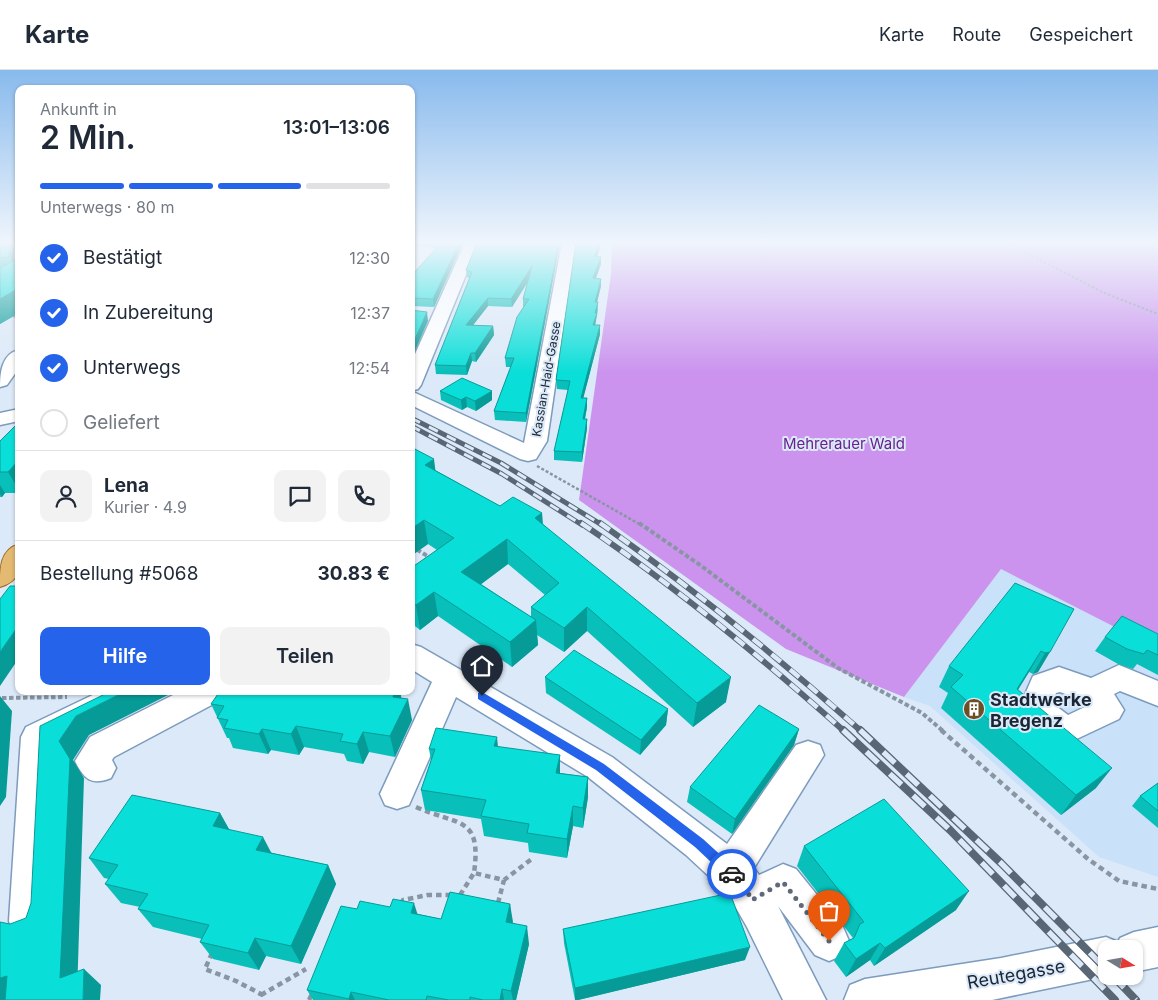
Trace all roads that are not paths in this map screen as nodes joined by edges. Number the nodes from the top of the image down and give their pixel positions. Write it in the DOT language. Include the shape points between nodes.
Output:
graph roads {
  1 [pos="449,286"];
  2 [pos="562,286"];
  3 [pos="15,360"];
  4 [pos="415,373"];
  5 [pos="0,381"];
  6 [pos="415,399"];
  7 [pos="15,416"];
  8 [pos="0,419"];
  9 [pos="15,558"];
  10 [pos="0,577"];
  11 [pos="415,657"];
  12 [pos="449,677"];
  13 [pos="1094,691"];
  14 [pos="1158,694"];
  15 [pos="122,695"];
  16 [pos="202,695"];
  17 [pos="808,755"];
  18 [pos="98,768"];
  19 [pos="397,794"];
  20 [pos="741,886"];
  21 [pos="28,921"];
  22 [pos="829,941"];
  23 [pos="1158,947"];
  24 [pos="1143,950"];
  25 [pos="1098,959"];
  26 [pos="805,1000"];
  27 [pos="865,1000"];
  1 -- 4 [label="street" via="434,314"];
  2 -- 6 [label="street, Kassian-Haid-Gasse" via="536,441 528,454"];
  3 -- 5 [label="street"];
  7 -- 8 [label="street"];
  9 -- 10 [label="main road"];
  11 -- 12 [label="street"];
  12 -- 19 [label="street"];
  12 -- 20 [label="street" via="600,767 699,843"];
  13 -- 14 [label="street" via="1119,677"];
  15 -- 21 [label="street" via="37,737"];
  16 -- 18 [label="street" via="102,747 92,761"];
  17 -- 20 [label="street" via="778,797"];
  20 -- 22 [label="street" via="783,882"];
  20 -- 26 [label="street"];
  23 -- 24 [label="street"];
  25 -- 27 [label="street, Reutegasse"];
}
